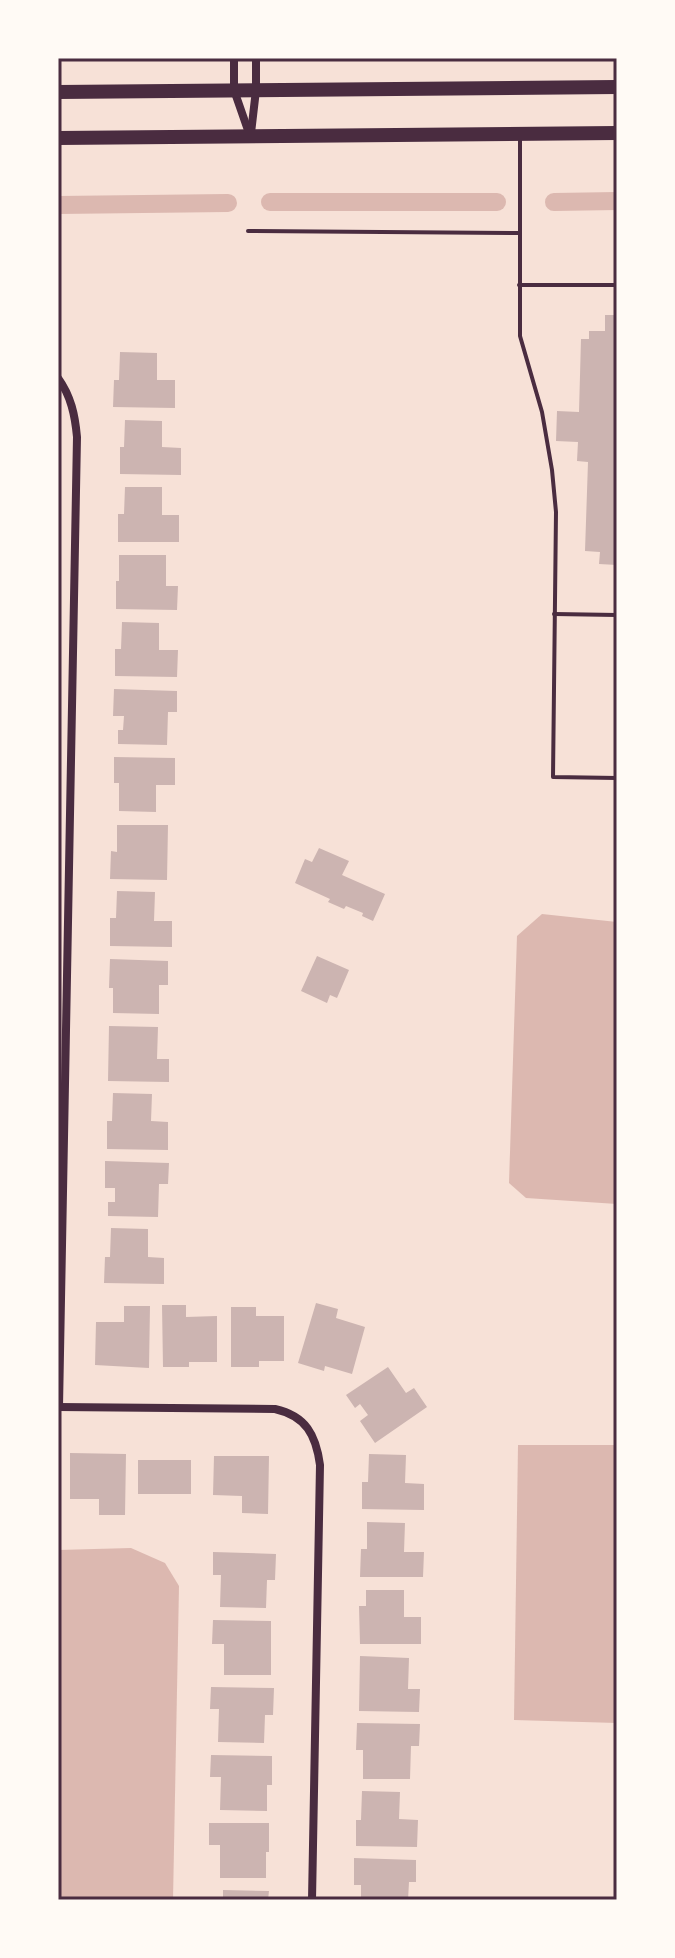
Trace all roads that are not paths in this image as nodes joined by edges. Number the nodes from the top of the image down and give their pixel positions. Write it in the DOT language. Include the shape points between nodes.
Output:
graph roads {
  1 [pos="234,58"];
  2 [pos="256,58"];
  3 [pos="617,87"];
  4 [pos="234,90"];
  5 [pos="256,90"];
  6 [pos="58,92"];
  7 [pos="617,133"];
  8 [pos="520,134"];
  9 [pos="250,136"];
  10 [pos="58,138"];
  11 [pos="248,231"];
  12 [pos="519,233"];
  13 [pos="519,285"];
  14 [pos="617,285"];
  15 [pos="58,378"];
  16 [pos="554,614"];
  17 [pos="617,615"];
  18 [pos="617,778"];
  19 [pos="58,1407"];
  20 [pos="312,1900"];
  1 -- 4 [label="street"];
  2 -- 5 [label="street"];
  3 -- 5 [label="highway"];
  4 -- 5 [label="highway"];
  4 -- 6 [label="highway"];
  4 -- 9 [label="street"];
  5 -- 9 [label="street"];
  7 -- 8 [label="highway"];
  8 -- 9 [label="highway"];
  8 -- 12 [label="lane"];
  9 -- 10 [label="highway"];
  11 -- 12 [label="lane"];
  12 -- 13 [label="lane"];
  13 -- 14 [label="lane"];
  13 -- 16 [label="lane" via="520,336 552,470"];
  15 -- 19 [label="street" via="73,408 77,437"];
  16 -- 17 [label="lane"];
  16 -- 18 [label="lane" via="553,777"];
  19 -- 20 [label="street" via="266,1409 286,1412 314,1438 320,1465"];
}
